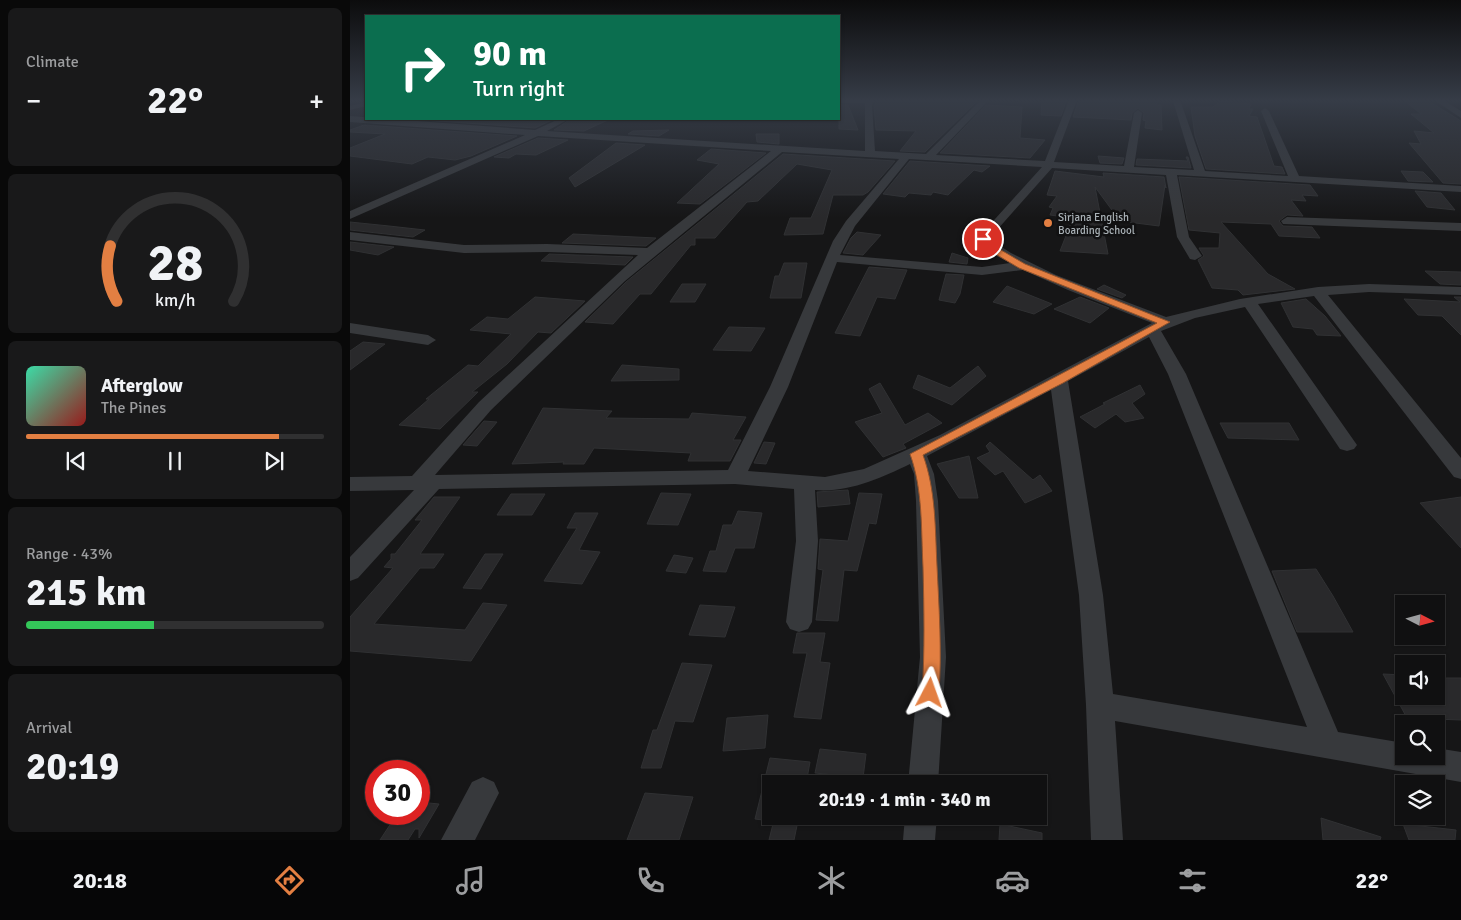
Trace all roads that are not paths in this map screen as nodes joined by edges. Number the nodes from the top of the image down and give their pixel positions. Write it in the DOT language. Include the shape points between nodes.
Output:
graph roads {
  1 [pos="525,139"];
  2 [pos="616,139"];
  3 [pos="620,139"];
  4 [pos="870,139"];
  5 [pos="946,139"];
  6 [pos="1059,139"];
  7 [pos="1134,139"];
  8 [pos="1189,139"];
  9 [pos="1277,139"];
  10 [pos="514,144"];
  11 [pos="781,148"];
  12 [pos="870,153"];
  13 [pos="907,155"];
  14 [pos="929,157"];
  15 [pos="1050,163"];
  16 [pos="1129,168"];
  17 [pos="1170,170"];
  18 [pos="1200,172"];
  19 [pos="1294,178"];
  20 [pos="1449,188"];
  21 [pos="1461,189"];
  22 [pos="1461,198"];
  23 [pos="350,215"];
  24 [pos="1288,221"];
  25 [pos="1461,227"];
  26 [pos="350,236"];
  27 [pos="650,252"];
  28 [pos="1195,256"];
  29 [pos="832,258"];
  30 [pos="1022,266"];
  31 [pos="1461,291"];
  32 [pos="1318,292"];
  33 [pos="1249,302"];
  34 [pos="1159,326"];
  35 [pos="350,328"];
  36 [pos="428,340"];
  37 [pos="1059,381"];
  38 [pos="1347,445"];
  39 [pos="916,454"];
  40 [pos="1461,472"];
  41 [pos="735,477"];
  42 [pos="426,481"];
  43 [pos="804,482"];
  44 [pos="350,484"];
  45 [pos="350,572"];
  46 [pos="799,622"];
  47 [pos="1100,705"];
  48 [pos="1328,743"];
  49 [pos="1461,767"];
  50 [pos="924,775"];
  51 [pos="483,793"];
  52 [pos="920,825"];
  53 [pos="458,840"];
  54 [pos="919,840"];
  55 [pos="1107,840"];
  1 -- 10 [label="street"];
  2 -- 10 [label="street" via="599,143"];
  3 -- 11 [label="street"];
  4 -- 12 [label="street"];
  5 -- 14 [label="street"];
  6 -- 15 [label="street"];
  7 -- 16 [label="street"];
  8 -- 18 [label="street"];
  9 -- 19 [label="street"];
  10 -- 23 [label="street"];
  11 -- 12 [label="street"];
  11 -- 27 [label="street"];
  12 -- 13 [label="street"];
  13 -- 14 [label="street"];
  13 -- 29 [label="street" via="850,224 838,241"];
  14 -- 15 [label="street"];
  15 -- 16 [label="street"];
  15 -- 30 [label="street" via="983,239 985,244"];
  16 -- 17 [label="street"];
  17 -- 18 [label="street"];
  17 -- 28 [label="street" via="1184,237"];
  18 -- 19 [label="street"];
  19 -- 20 [label="street"];
  20 -- 21 [label="street"];
  20 -- 22 [label="street"];
  24 -- 25 [label="street"];
  26 -- 27 [label="street" via="464,249"];
  27 -- 42 [label="street" via="484,406"];
  29 -- 30 [label="street" via="982,271"];
  29 -- 41 [label="street" via="779,387"];
  30 -- 34 [label="street"];
  31 -- 32 [label="street" via="1368,288"];
  32 -- 33 [label="street"];
  32 -- 40 [label="street"];
  33 -- 34 [label="street"];
  33 -- 38 [label="street"];
  34 -- 37 [label="street"];
  34 -- 48 [label="street"];
  35 -- 36 [label="street"];
  37 -- 39 [label="street"];
  37 -- 47 [label="street" via="1091,595"];
  39 -- 43 [label="street" via="869,475 826,484"];
  39 -- 50 [label="street" via="924,474 927,501 933,657"];
  41 -- 42 [label="street"];
  41 -- 43 [label="street"];
  42 -- 44 [label="street"];
  42 -- 45 [label="street"];
  43 -- 46 [label="street" via="807,541"];
  47 -- 48 [label="street"];
  47 -- 55 [label="street"];
  48 -- 49 [label="street"];
  51 -- 53 [label="street"];
  52 -- 54 [label="street"];
}
